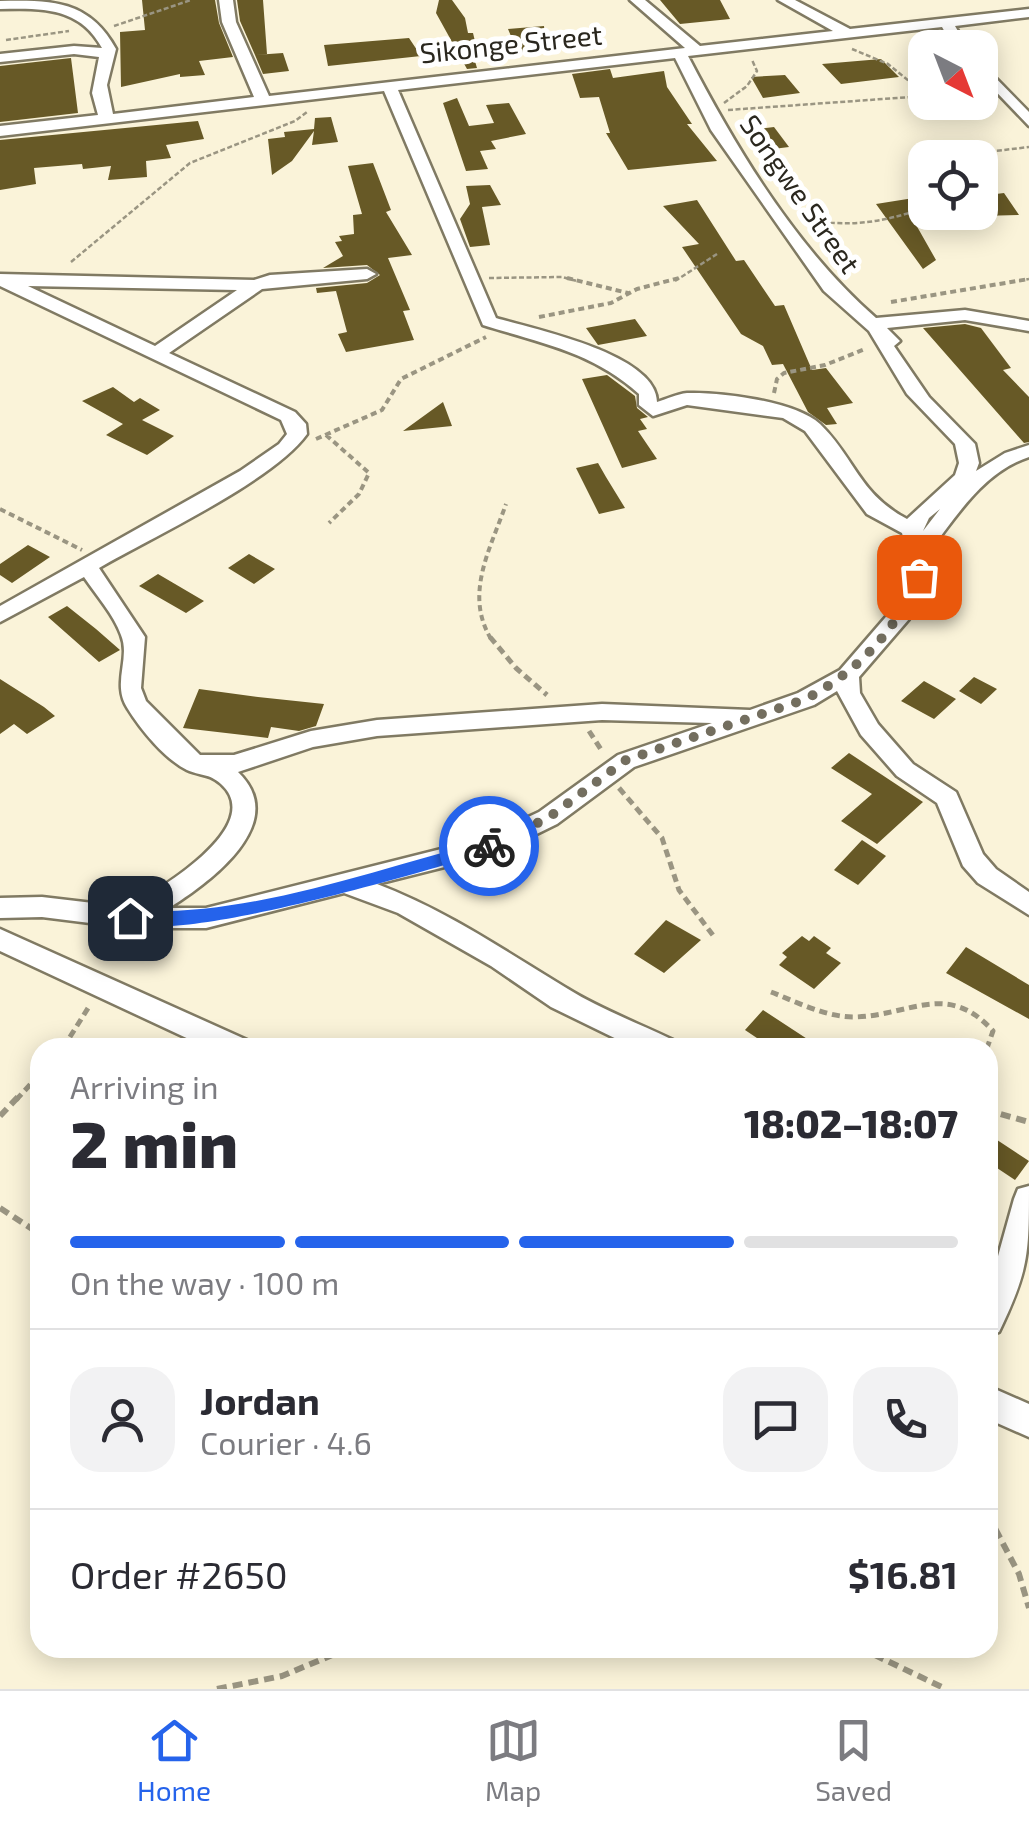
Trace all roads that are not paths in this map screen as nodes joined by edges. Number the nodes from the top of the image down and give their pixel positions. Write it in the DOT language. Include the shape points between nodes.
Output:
graph roads {
  1 [pos="226,0"];
  2 [pos="637,0"];
  3 [pos="785,0"];
  4 [pos="0,5"];
  5 [pos="1029,13"];
  6 [pos="947,24"];
  7 [pos="950,30"];
  8 [pos="848,36"];
  9 [pos="107,53"];
  10 [pos="689,53"];
  11 [pos="0,58"];
  12 [pos="389,86"];
  13 [pos="998,86"];
  14 [pos="262,100"];
  15 [pos="108,119"];
  16 [pos="1029,121"];
  17 [pos="0,131"];
  18 [pos="367,274"];
  19 [pos="1,279"];
  20 [pos="256,285"];
  21 [pos="1029,326"];
  22 [pos="876,333"];
  23 [pos="155,354"];
  24 [pos="1029,451"];
  25 [pos="915,541"];
  26 [pos="91,563"];
  27 [pos="0,615"];
  28 [pos="848,674"];
  29 [pos="761,716"];
  30 [pos="215,766"];
  31 [pos="348,884"];
  32 [pos="1029,905"];
  33 [pos="0,908"];
  34 [pos="130,918"];
  35 [pos="0,939"];
  36 [pos="215,1038"];
  37 [pos="642,1038"];
  38 [pos="1029,1198"];
  39 [pos="998,1302"];
  40 [pos="998,1407"];
  41 [pos="1029,1421"];
  1 -- 14 [label="street"];
  2 -- 10 [label="street"];
  3 -- 8 [label="street"];
  4 -- 9 [label="street" via="64,3 99,32"];
  5 -- 6 [label="street, Sikonge Street"];
  6 -- 7 [label="street"];
  6 -- 8 [label="street, Sikonge Street"];
  8 -- 10 [label="street, Sikonge Street"];
  9 -- 11 [label="street"];
  9 -- 15 [label="street" via="98,104"];
  10 -- 12 [label="street, Sikonge Street"];
  10 -- 22 [label="street, Songwe Street" via="719,130 830,287"];
  12 -- 14 [label="street, Sikonge Street"];
  12 -- 25 [label="street" via="486,318 612,360 648,393 653,410 686,400 790,414 812,428 870,506"];
  13 -- 16 [label="street"];
  14 -- 15 [label="street, Sikonge Street"];
  15 -- 17 [label="street, Sikonge Street"];
  18 -- 20 [label="street"];
  19 -- 20 [label="street"];
  19 -- 23 [label="street"];
  20 -- 23 [label="street"];
  21 -- 22 [label="street" via="965,315"];
  22 -- 25 [label="street, Songwe Street" via="921,397 961,438 969,461 954,491 926,511"];
  23 -- 26 [label="street" via="288,416 298,434 248,475"];
  24 -- 25 [label="street" via="1000,461"];
  25 -- 28 [label="street" via="919,577 900,614"];
  26 -- 27 [label="street"];
  26 -- 30 [label="street" via="134,637 130,688 136,704 180,754"];
  28 -- 29 [label="street"];
  28 -- 32 [label="street" via="849,692 869,728 904,770 947,798 972,859 987,876"];
  29 -- 30 [label="street" via="572,715 344,731"];
  29 -- 31 [label="street" via="640,754 548,818 487,847"];
  30 -- 34 [label="street" via="244,796 238,831 186,886"];
  31 -- 34 [label="street" via="228,915"];
  31 -- 37 [label="street" via="408,906 561,999"];
  33 -- 34 [label="street"];
  35 -- 36 [label="street"];
  38 -- 39 [label="street"];
  40 -- 41 [label="street"];
}
